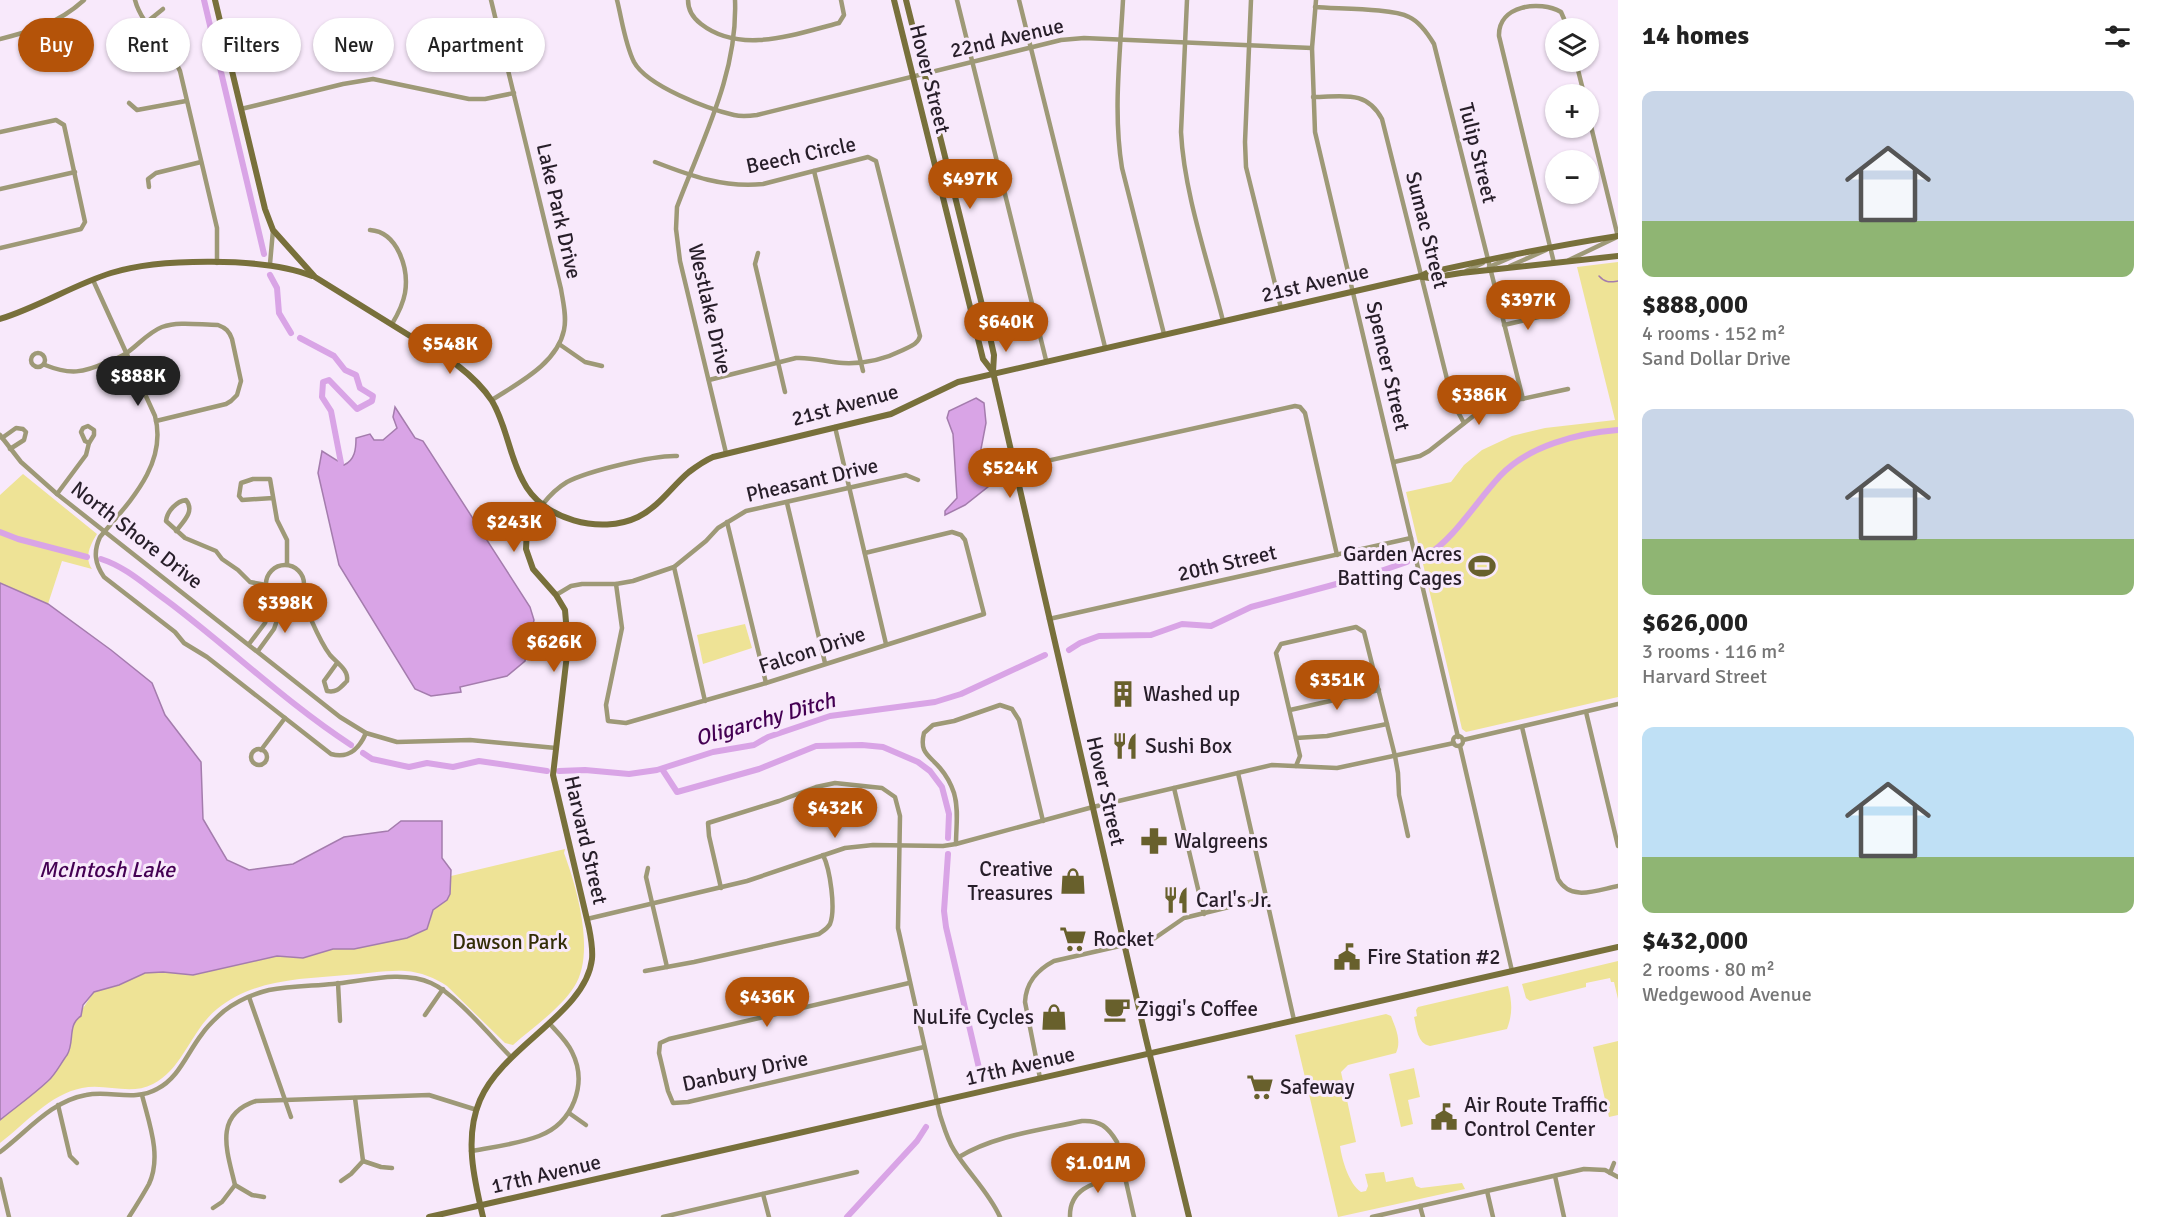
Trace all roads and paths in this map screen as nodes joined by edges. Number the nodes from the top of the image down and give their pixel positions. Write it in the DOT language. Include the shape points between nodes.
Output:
graph roads {
  1 [pos="84,0"];
  2 [pos="135,0"];
  3 [pos="215,0"];
  4 [pos="491,0"];
  5 [pos="617,0"];
  6 [pos="688,0"];
  7 [pos="735,0"];
  8 [pos="841,0"];
  9 [pos="894,0"];
  10 [pos="906,0"];
  11 [pos="957,0"];
  12 [pos="1019,0"];
  13 [pos="1123,0"];
  14 [pos="1187,0"];
  15 [pos="1251,0"];
  16 [pos="1316,0"];
  17 [pos="1560,2"];
  18 [pos="1315,8"];
  19 [pos="163,9"];
  20 [pos="1555,9"];
  21 [pos="1496,16"];
  22 [pos="60,18"];
  23 [pos="145,18"];
  24 [pos="152,18"];
  25 [pos="1564,18"];
  26 [pos="843,20"];
  27 [pos="1502,21"];
  28 [pos="849,23"];
  29 [pos="18,34"];
  30 [pos="0,39"];
  31 [pos="735,39"];
  32 [pos="1121,39"];
  33 [pos="1185,42"];
  34 [pos="1249,46"];
  35 [pos="1031,48"];
  36 [pos="1312,48"];
  37 [pos="972,62"];
  38 [pos="180,72"];
  39 [pos="925,74"];
  40 [pos="913,76"];
  41 [pos="514,93"];
  42 [pos="1313,97"];
  43 [pos="186,101"];
  44 [pos="129,103"];
  45 [pos="241,109"];
  46 [pos="715,109"];
  47 [pos="0,132"];
  48 [pos="1594,138"];
  49 [pos="201,162"];
  50 [pos="655,162"];
  51 [pos="814,171"];
  52 [pos="75,172"];
  53 [pos="689,175"];
  54 [pos="148,187"];
  55 [pos="0,189"];
  56 [pos="273,230"];
  57 [pos="370,230"];
  58 [pos="1618,237"];
  59 [pos="1549,246"];
  60 [pos="0,248"];
  61 [pos="1519,252"];
  62 [pos="758,254"];
  63 [pos="1618,256"];
  64 [pos="1487,259"];
  65 [pos="217,263"];
  66 [pos="1557,263"];
  67 [pos="270,264"];
  68 [pos="1490,269"];
  69 [pos="1502,269"];
  70 [pos="1461,273"];
  71 [pos="1421,276"];
  72 [pos="315,277"];
  73 [pos="93,280"];
  74 [pos="1354,292"];
  75 [pos="1281,308"];
  76 [pos="1547,315"];
  77 [pos="0,319"];
  78 [pos="1223,321"];
  79 [pos="392,324"];
  80 [pos="1504,325"];
  81 [pos="1164,334"];
  82 [pos="559,345"];
  83 [pos="1105,347"];
  84 [pos="126,354"];
  85 [pos="1046,360"];
  86 [pos="778,362"];
  87 [pos="861,363"];
  88 [pos="45,365"];
  89 [pos="602,366"];
  90 [pos="864,371"];
  91 [pos="993,372"];
  92 [pos="709,380"];
  93 [pos="1568,388"];
  94 [pos="785,392"];
  95 [pos="1523,399"];
  96 [pos="492,400"];
  97 [pos="156,421"];
  98 [pos="1464,423"];
  99 [pos="835,427"];
  100 [pos="1,436"];
  101 [pos="89,443"];
  102 [pos="6,444"];
  103 [pos="0,449"];
  104 [pos="10,449"];
  105 [pos="726,453"];
  106 [pos="677,456"];
  107 [pos="1394,462"];
  108 [pos="1015,468"];
  109 [pos="918,480"];
  110 [pos="850,489"];
  111 [pos="57,494"];
  112 [pos="273,498"];
  113 [pos="787,503"];
  114 [pos="543,504"];
  115 [pos="727,522"];
  116 [pos="105,531"];
  117 [pos="176,531"];
  118 [pos="1411,538"];
  119 [pos="865,553"];
  120 [pos="1337,555"];
  121 [pos="287,564"];
  122 [pos="674,567"];
  123 [pos="616,584"];
  124 [pos="266,585"];
  125 [pos="556,595"];
  126 [pos="300,597"];
  127 [pos="273,598"];
  128 [pos="283,603"];
  129 [pos="1049,619"];
  130 [pos="249,644"];
  131 [pos="886,644"];
  132 [pos="258,651"];
  133 [pos="337,663"];
  134 [pos="825,663"];
  135 [pos="766,683"];
  136 [pos="1379,690"];
  137 [pos="705,701"];
  138 [pos="1618,704"];
  139 [pos="1290,710"];
  140 [pos="1586,711"];
  141 [pos="285,718"];
  142 [pos="1387,724"];
  143 [pos="1522,727"];
  144 [pos="366,733"];
  145 [pos="1458,737"];
  146 [pos="1296,738"];
  147 [pos="1463,740"];
  148 [pos="1454,743"];
  149 [pos="1460,746"];
  150 [pos="556,748"];
  151 [pos="261,750"];
  152 [pos="1395,756"];
  153 [pos="1296,766"];
  154 [pos="1238,773"];
  155 [pos="1174,788"];
  156 [pos="1093,807"];
  157 [pos="1043,821"];
  158 [pos="1408,837"];
  159 [pos="956,844"];
  160 [pos="898,845"];
  161 [pos="1618,846"];
  162 [pos="823,855"];
  163 [pos="648,867"];
  164 [pos="1618,886"];
  165 [pos="721,888"];
  166 [pos="1266,898"];
  167 [pos="651,904"];
  168 [pos="1204,914"];
  169 [pos="587,919"];
  170 [pos="1125,944"];
  171 [pos="1618,947"];
  172 [pos="667,967"];
  173 [pos="645,971"];
  174 [pos="1512,971"];
  175 [pos="338,983"];
  176 [pos="909,983"];
  177 [pos="442,989"];
  178 [pos="249,997"];
  179 [pos="425,1015"];
  180 [pos="1294,1020"];
  181 [pos="340,1021"];
  182 [pos="549,1023"];
  183 [pos="924,1047"];
  184 [pos="1149,1053"];
  185 [pos="511,1057"];
  186 [pos="1040,1078"];
  187 [pos="142,1095"];
  188 [pos="355,1098"];
  189 [pos="286,1100"];
  190 [pos="937,1102"];
  191 [pos="58,1105"];
  192 [pos="477,1110"];
  193 [pos="569,1113"];
  194 [pos="291,1117"];
  195 [pos="586,1125"];
  196 [pos="471,1151"];
  197 [pos="0,1152"];
  198 [pos="959,1157"];
  199 [pos="363,1161"];
  200 [pos="77,1163"];
  201 [pos="1614,1163"];
  202 [pos="392,1168"];
  203 [pos="857,1172"];
  204 [pos="1610,1173"];
  205 [pos="1124,1175"];
  206 [pos="1555,1176"];
  207 [pos="1618,1178"];
  208 [pos="0,1179"];
  209 [pos="341,1181"];
  210 [pos="235,1185"];
  211 [pos="1487,1191"];
  212 [pos="763,1194"];
  213 [pos="264,1197"];
  214 [pos="480,1206"];
  215 [pos="1420,1206"];
  216 [pos="213,1208"];
  217 [pos="9,1217"];
  218 [pos="129,1217"];
  219 [pos="429,1217"];
  220 [pos="483,1217"];
  221 [pos="663,1217"];
  222 [pos="769,1217"];
  223 [pos="1000,1217"];
  224 [pos="1070,1217"];
  225 [pos="1134,1217"];
  226 [pos="1189,1217"];
  227 [pos="1372,1217"];
  228 [pos="1423,1217"];
  229 [pos="1493,1217"];
  230 [pos="1564,1217"];
  1 -- 22 [label="street"];
  2 -- 23 [label="street"];
  3 -- 45 [label="street"];
  4 -- 41 [label="street, Lake Park Drive"];
  5 -- 46 [label="street, 22nd Avenue" via="629,51 640,71 660,87"];
  6 -- 31 [label="street" via="697,21 708,30"];
  7 -- 31 [label="street, Westlake Drive"];
  8 -- 26 [label="street"];
  9 -- 40 [label="street, Hover Street"];
  10 -- 39 [label="street, Hover Street"];
  11 -- 37 [label="street"];
  12 -- 35 [label="street"];
  13 -- 32 [label="street"];
  14 -- 33 [label="street"];
  15 -- 34 [label="street"];
  16 -- 18 [label="street, Spencer Street"];
  17 -- 20 [label="street"];
  18 -- 36 [label="street, Spencer Street"];
  18 -- 64 [label="street, Tulip Street" via="1399,13 1429,34"];
  19 -- 24 [label="street"];
  20 -- 25 [label="street"];
  20 -- 27 [label="street" via="1541,4 1515,10"];
  21 -- 27 [label="street"];
  26 -- 28 [label="street"];
  26 -- 31 [label="street" via="777,39"];
  27 -- 59 [label="street" via="1499,36"];
  29 -- 30 [label="street"];
  31 -- 46 [label="street, Westlake Drive"];
  32 -- 33 [label="street, 22nd Avenue"];
  32 -- 35 [label="street, 22nd Avenue" via="1061,40"];
  32 -- 81 [label="street" via="1117,126 1122,168"];
  33 -- 34 [label="street, 22nd Avenue"];
  33 -- 78 [label="street" via="1182,150"];
  34 -- 36 [label="street, 22nd Avenue"];
  34 -- 75 [label="street" via="1246,167"];
  35 -- 37 [label="street, 22nd Avenue"];
  35 -- 83 [label="street"];
  36 -- 42 [label="street, Spencer Street"];
  37 -- 39 [label="street, 22nd Avenue"];
  37 -- 85 [label="street"];
  38 -- 43 [label="street"];
  39 -- 40 [label="street, 22nd Avenue"];
  39 -- 91 [label="street, Hover Street" via="994,355"];
  40 -- 46 [label="street, 22nd Avenue" via="757,115 735,116"];
  40 -- 91 [label="street, Hover Street" via="983,358"];
  41 -- 45 [label="street" via="469,99 373,79"];
  41 -- 82 [label="street, Lake Park Drive" via="565,314"];
  42 -- 71 [label="street, Sumac Street" via="1356,97 1365,99 1377,110"];
  42 -- 74 [label="street, Spencer Street" via="1321,162"];
  43 -- 44 [label="street" via="137,110"];
  43 -- 49 [label="street"];
  45 -- 56 [label="street"];
  46 -- 53 [label="street, Westlake Drive"];
  47 -- 52 [label="street" via="61,121"];
  48 -- 58 [label="street"];
  49 -- 54 [label="street" via="156,172 148,179"];
  49 -- 65 [label="street" via="217,228"];
  50 -- 53 [label="street, Beech Circle"];
  51 -- 53 [label="street, Beech Circle" via="745,185 720,184"];
  51 -- 87 [label="street"];
  51 -- 87 [label="street, Beech Circle" via="868,157 876,161 920,336 917,343 899,352"];
  52 -- 55 [label="street"];
  52 -- 60 [label="street" via="84,226"];
  53 -- 92 [label="street, Westlake Drive" via="677,207 677,245"];
  56 -- 67 [label="street"];
  56 -- 72 [label="street"];
  57 -- 79 [label="street" via="380,231 394,244 404,266 405,293"];
  58 -- 59 [label="street, 21st Avenue"];
  58 -- 66 [label="street"];
  59 -- 61 [label="street, 21st Avenue"];
  59 -- 66 [label="street"];
  59 -- 69 [label="street" via="1544,252"];
  61 -- 64 [label="street, 21st Avenue"];
  61 -- 68 [label="street"];
  62 -- 86 [label="street" via="754,264"];
  63 -- 66 [label="street, 21st Avenue"];
  64 -- 68 [label="street, Tulip Street"];
  64 -- 70 [label="street"];
  64 -- 71 [label="street, 21st Avenue"];
  65 -- 67 [label="street"];
  65 -- 73 [label="street" via="131,267"];
  66 -- 69 [label="street, 21st Avenue"];
  67 -- 72 [label="street"];
  68 -- 69 [label="street, 21st Avenue"];
  68 -- 70 [label="street, 21st Avenue"];
  68 -- 80 [label="street, Tulip Street"];
  70 -- 71 [label="street, 21st Avenue"];
  71 -- 74 [label="street, 21st Avenue"];
  71 -- 98 [label="street, Sumac Street" via="1453,403"];
  72 -- 79 [label="street"];
  73 -- 77 [label="street"];
  73 -- 84 [label="street"];
  74 -- 75 [label="street, 21st Avenue"];
  74 -- 107 [label="street, Spencer Street"];
  75 -- 78 [label="street, 21st Avenue"];
  76 -- 80 [label="street"];
  78 -- 81 [label="street, 21st Avenue"];
  79 -- 96 [label="street" via="457,365"];
  80 -- 95 [label="street, Tulip Street"];
  81 -- 83 [label="street, 21st Avenue"];
  82 -- 89 [label="street" via="585,362"];
  82 -- 96 [label="street" via="542,365"];
  83 -- 85 [label="street, 21st Avenue"];
  84 -- 88 [label="street" via="80,372"];
  84 -- 97 [label="street"];
  84 -- 97 [label="street" via="151,333 172,325 218,325 230,333 241,381 237,395 226,404"];
  85 -- 91 [label="street, 21st Avenue"];
  86 -- 87 [label="street, Beech Circle" via="806,357"];
  86 -- 92 [label="street, Beech Circle"];
  86 -- 94 [label="street"];
  87 -- 90 [label="street"];
  91 -- 99 [label="street, 21st Avenue" via="945,386 899,412"];
  91 -- 108 [label="street, Hover Street"];
  92 -- 105 [label="street, Westlake Drive"];
  93 -- 95 [label="street"];
  95 -- 98 [label="street" via="1489,406"];
  96 -- 114 [label="street" via="523,482"];
  97 -- 116 [label="street" via="157,447 149,471"];
  98 -- 107 [label="street" via="1429,451"];
  99 -- 105 [label="street, 21st Avenue"];
  99 -- 110 [label="street"];
  100 -- 102 [label="street, North Shore Drive"];
  100 -- 104 [label="street" via="16,428 26,432 24,440"];
  101 -- 111 [label="street" via="86,455"];
  102 -- 103 [label="street"];
  102 -- 104 [label="street, North Shore Drive"];
  104 -- 111 [label="street, North Shore Drive"];
  105 -- 114 [label="street, 21st Avenue" via="688,472 652,509 624,522 578,522"];
  106 -- 114 [label="street" via="662,455 582,476 556,489"];
  107 -- 118 [label="street, Spencer Street"];
  108 -- 120 [label="street" via="1295,406 1303,410"];
  108 -- 129 [label="street, Hover Street"];
  109 -- 110 [label="street, Pheasant Drive" via="906,475"];
  110 -- 113 [label="street, Pheasant Drive"];
  110 -- 119 [label="street"];
  111 -- 116 [label="street, North Shore Drive"];
  112 -- 112 [label="street" via="272,482 267,477 241,483 239,488 242,500"];
  112 -- 121 [label="street" via="286,540"];
  113 -- 115 [label="street, Pheasant Drive" via="746,511"];
  113 -- 134 [label="street"];
  114 -- 125 [label="street, Harvard Street" via="527,528 526,549 536,574"];
  115 -- 122 [label="street, Pheasant Drive"];
  115 -- 135 [label="street"];
  116 -- 130 [label="street, North Shore Drive"];
  116 -- 141 [label="street" via="95,554 104,577"];
  117 -- 117 [label="street" via="189,513 186,500 166,516"];
  117 -- 124 [label="street" via="192,543 216,551 250,582"];
  118 -- 120 [label="street, 20th Street"];
  118 -- 145 [label="street, Spencer Street"];
  119 -- 131 [label="street"];
  119 -- 131 [label="street, Falcon Drive" via="957,533 965,540 984,614"];
  120 -- 129 [label="street, 20th Street"];
  121 -- 124 [label="street" via="268,573"];
  121 -- 126 [label="street" via="303,576"];
  122 -- 123 [label="street, Pheasant Drive"];
  122 -- 137 [label="street"];
  123 -- 125 [label="street, Pheasant Drive" via="582,584"];
  123 -- 137 [label="street, Falcon Drive" via="622,628 606,705 608,721 626,723"];
  124 -- 127 [label="street"];
  125 -- 150 [label="street, Harvard Street" via="565,610 568,646"];
  126 -- 128 [label="street"];
  126 -- 133 [label="street" via="322,643"];
  127 -- 128 [label="street"];
  127 -- 130 [label="street" via="265,622"];
  128 -- 132 [label="street" via="274,629"];
  129 -- 156 [label="street, Hover Street"];
  130 -- 132 [label="street, North Shore Drive"];
  131 -- 134 [label="street, Falcon Drive"];
  132 -- 144 [label="street, North Shore Drive"];
  133 -- 133 [label="street" via="348,678 339,690 327,691 324,681"];
  134 -- 135 [label="street, Falcon Drive"];
  135 -- 137 [label="street, Falcon Drive"];
  136 -- 139 [label="street"];
  136 -- 139 [label="street" via="1364,632 1356,627 1281,644 1276,653"];
  136 -- 142 [label="street"];
  138 -- 140 [label="street"];
  139 -- 146 [label="street"];
  140 -- 143 [label="street"];
  140 -- 161 [label="street"];
  141 -- 144 [label="street" via="338,756 351,753"];
  141 -- 151 [label="street"];
  142 -- 146 [label="street"];
  142 -- 152 [label="street"];
  143 -- 147 [label="street"];
  143 -- 164 [label="street" via="1561,884 1580,894"];
  144 -- 150 [label="street, North Shore Drive" via="396,742 471,740"];
  145 -- 147 [label="street"];
  145 -- 148 [label="street"];
  146 -- 153 [label="street" via="1300,756"];
  147 -- 149 [label="street"];
  148 -- 149 [label="street"];
  148 -- 152 [label="street"];
  149 -- 174 [label="street"];
  150 -- 169 [label="street, Harvard Street" via="555,785"];
  152 -- 153 [label="street" via="1336,768"];
  152 -- 158 [label="street"];
  153 -- 154 [label="street" via="1272,765"];
  154 -- 155 [label="street"];
  154 -- 166 [label="street"];
  155 -- 156 [label="street"];
  155 -- 168 [label="street"];
  156 -- 157 [label="street"];
  156 -- 170 [label="street, Hover Street"];
  157 -- 159 [label="street"];
  157 -- 159 [label="street" via="1019,720 1012,709 1000,705 933,725 924,733 922,748 945,775 954,794"];
  159 -- 160 [label="street"];
  160 -- 162 [label="street" via="845,848"];
  160 -- 165 [label="street" via="900,816 890,792 835,783 816,787 708,823"];
  160 -- 176 [label="street" via="896,913"];
  162 -- 165 [label="street"];
  162 -- 172 [label="street" via="831,878 831,919 825,931"];
  163 -- 167 [label="street"];
  165 -- 167 [label="street"];
  166 -- 168 [label="street"];
  166 -- 180 [label="street"];
  167 -- 169 [label="street"];
  167 -- 172 [label="street"];
  168 -- 170 [label="street" via="1184,918 1155,938"];
  169 -- 182 [label="street, Harvard Street" via="593,948 590,971 574,999"];
  170 -- 184 [label="street, Hover Street"];
  170 -- 186 [label="street" via="1054,961 1031,980 1025,1002"];
  171 -- 174 [label="street, 17th Avenue"];
  172 -- 173 [label="street"];
  174 -- 180 [label="street, 17th Avenue"];
  175 -- 177 [label="street" via="398,977 430,982"];
  175 -- 178 [label="street" via="269,990"];
  175 -- 181 [label="street"];
  176 -- 183 [label="street"];
  176 -- 183 [label="street, Danbury Drive" via="660,1043 668,1091 673,1103 688,1102"];
  177 -- 179 [label="street"];
  177 -- 185 [label="street"];
  178 -- 187 [label="street" via="208,1026 169,1082"];
  178 -- 189 [label="street"];
  180 -- 184 [label="street, 17th Avenue"];
  182 -- 185 [label="street, Harvard Street"];
  182 -- 193 [label="street" via="568,1045 576,1066 578,1084"];
  183 -- 190 [label="street"];
  184 -- 186 [label="street, 17th Avenue"];
  184 -- 226 [label="street, Hover Street"];
  185 -- 192 [label="street, Harvard Street" via="490,1082"];
  186 -- 190 [label="street, 17th Avenue"];
  187 -- 191 [label="street" via="87,1094"];
  187 -- 218 [label="street" via="154,1161 149,1183"];
  188 -- 189 [label="street"];
  188 -- 192 [label="street" via="429,1095"];
  188 -- 199 [label="street"];
  189 -- 194 [label="street"];
  189 -- 210 [label="street" via="256,1101 232,1116 225,1139"];
  190 -- 198 [label="street" via="948,1139"];
  190 -- 214 [label="street, 17th Avenue"];
  191 -- 197 [label="street"];
  191 -- 200 [label="street" via="70,1156"];
  192 -- 196 [label="street, Harvard Street"];
  193 -- 195 [label="street"];
  193 -- 196 [label="street" via="562,1122 538,1136"];
  196 -- 214 [label="street, Harvard Street"];
  198 -- 205 [label="street" via="990,1142 1090,1120 1103,1124 1112,1133"];
  198 -- 223 [label="street"];
  199 -- 202 [label="street"];
  199 -- 209 [label="street"];
  201 -- 204 [label="street"];
  203 -- 212 [label="street"];
  204 -- 206 [label="street" via="1584,1169"];
  204 -- 207 [label="street"];
  205 -- 224 [label="street" via="1082,1189 1072,1203"];
  205 -- 225 [label="street"];
  206 -- 211 [label="street"];
  206 -- 230 [label="street"];
  208 -- 217 [label="street"];
  210 -- 213 [label="street"];
  210 -- 216 [label="street"];
  211 -- 215 [label="street"];
  211 -- 229 [label="street"];
  212 -- 221 [label="street"];
  212 -- 222 [label="street"];
  214 -- 219 [label="street, 17th Avenue"];
  214 -- 220 [label="street, Harvard Street"];
  215 -- 227 [label="street"];
  215 -- 228 [label="street"];
}
